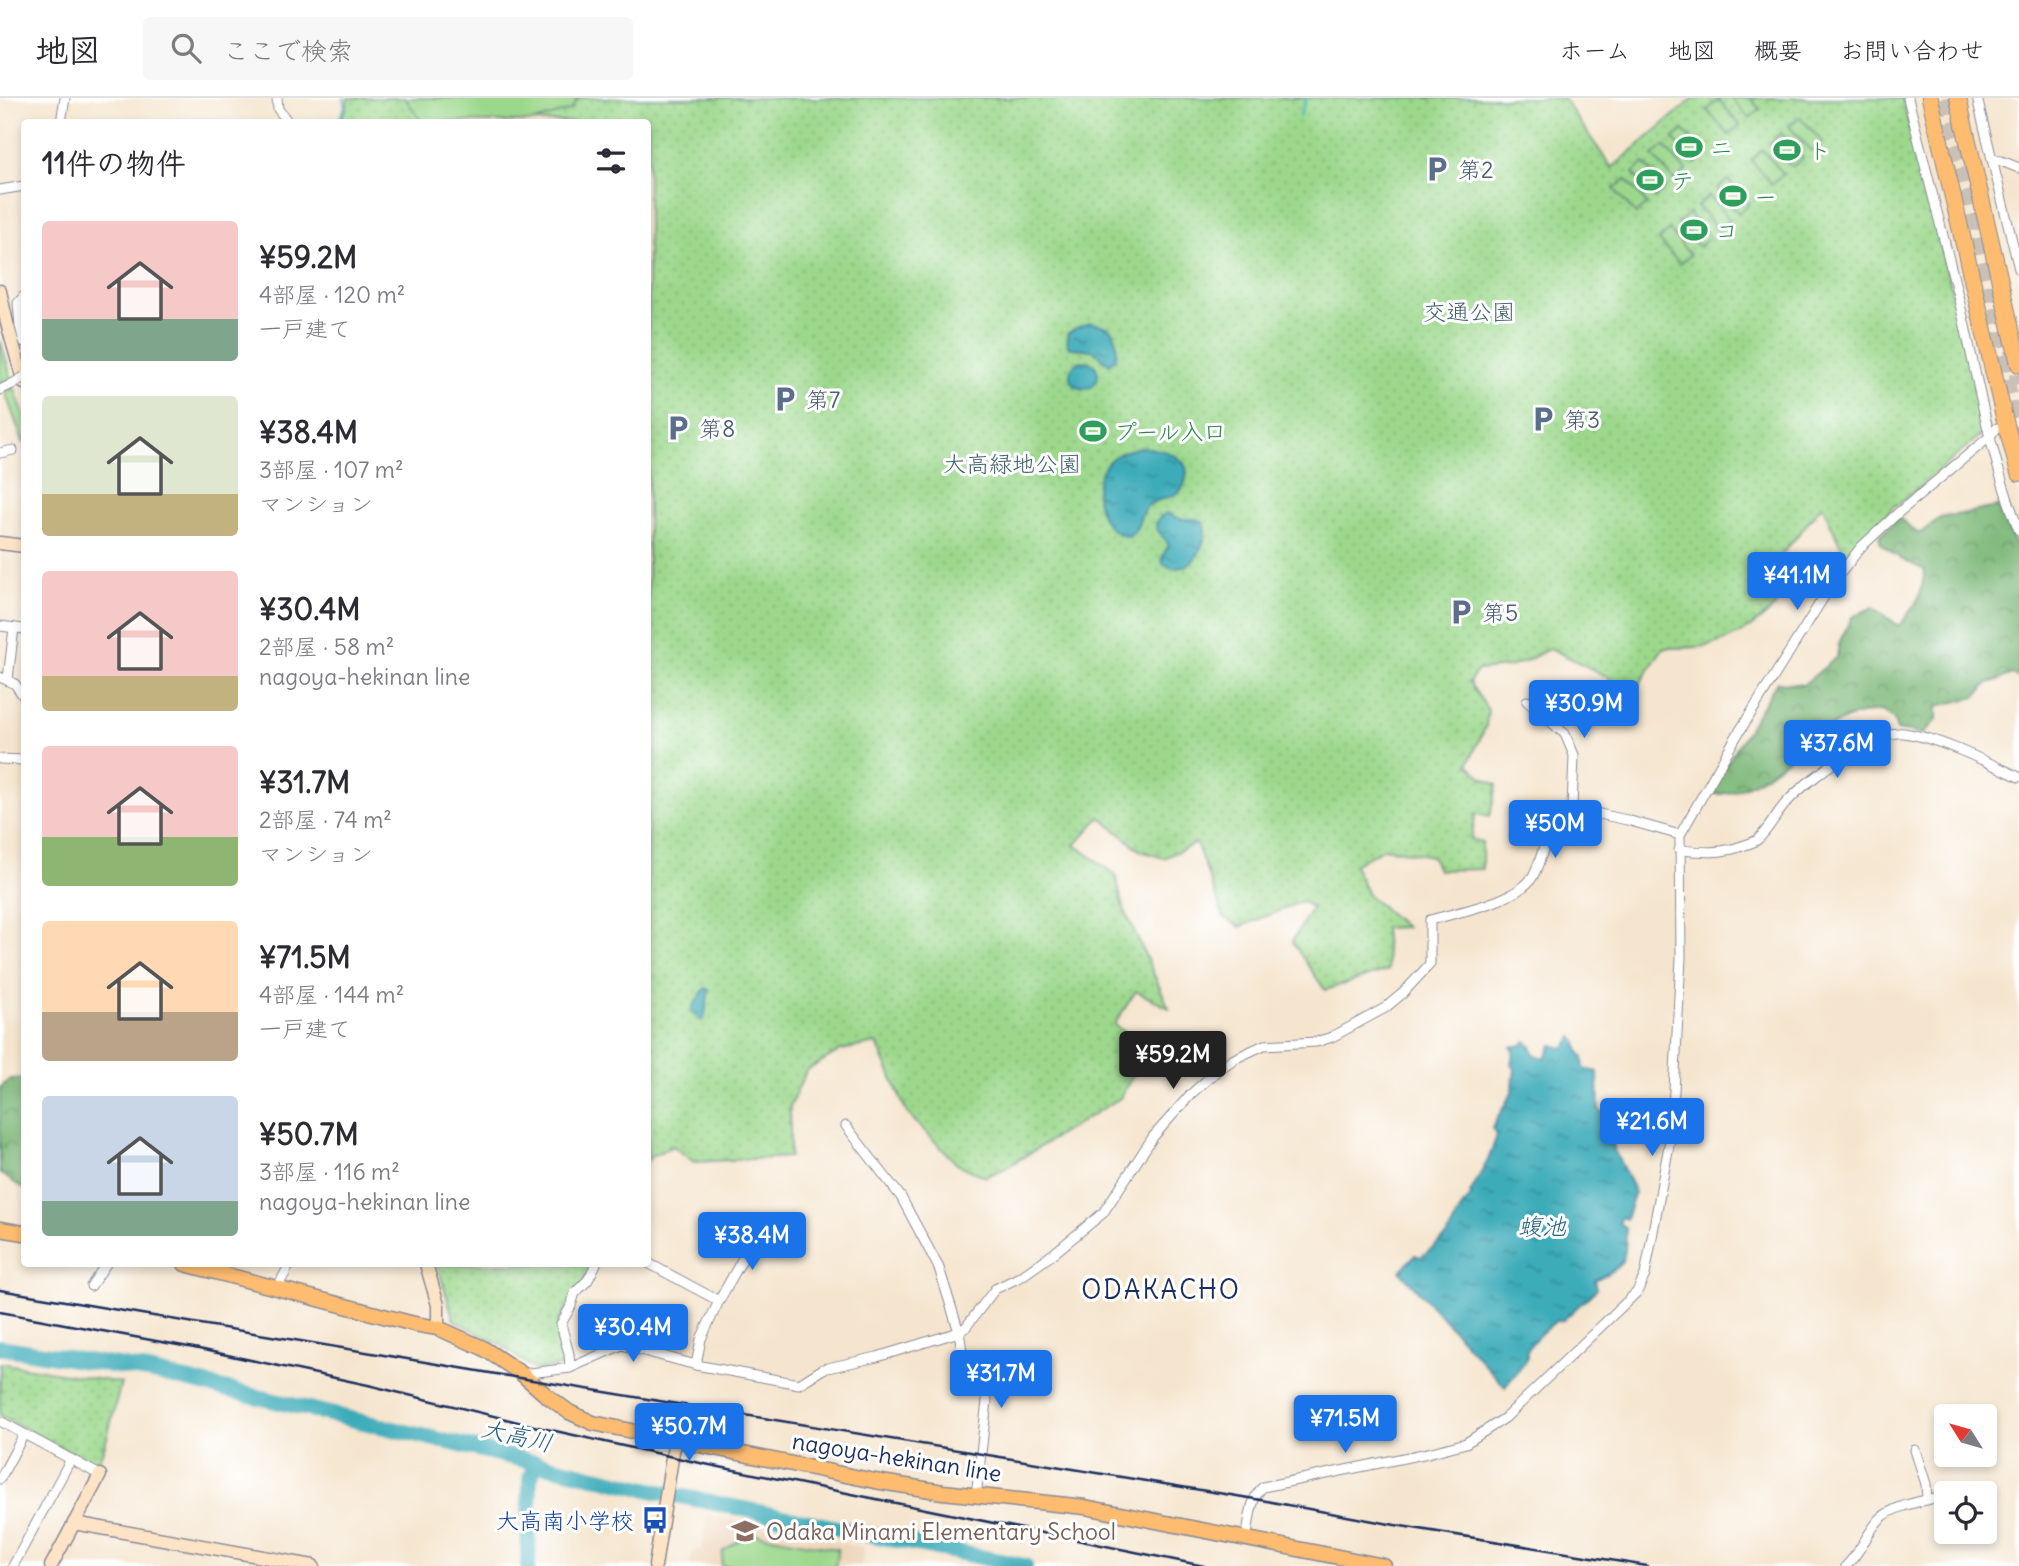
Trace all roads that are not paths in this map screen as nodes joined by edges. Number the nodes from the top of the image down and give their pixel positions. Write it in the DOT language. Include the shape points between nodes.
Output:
graph roads {
  1 [pos="65,98"];
  2 [pos="276,98"];
  3 [pos="1908,98"];
  4 [pos="1930,98"];
  5 [pos="1958,98"];
  6 [pos="1977,98"];
  7 [pos="62,119"];
  8 [pos="286,119"];
  9 [pos="1992,159"];
  10 [pos="2019,168"];
  11 [pos="21,186"];
  12 [pos="0,190"];
  13 [pos="2019,269"];
  14 [pos="0,291"];
  15 [pos="21,300"];
  16 [pos="2,312"];
  17 [pos="21,320"];
  18 [pos="2019,364"];
  19 [pos="18,384"];
  20 [pos="0,390"];
  21 [pos="1994,432"];
  22 [pos="13,450"];
  23 [pos="0,453"];
  24 [pos="2019,473"];
  25 [pos="2019,530"];
  26 [pos="0,543"];
  27 [pos="21,546"];
  28 [pos="0,626"];
  29 [pos="19,628"];
  30 [pos="4,678"];
  31 [pos="21,691"];
  32 [pos="1527,701"];
  33 [pos="0,759"];
  34 [pos="21,760"];
  35 [pos="2019,776"];
  36 [pos="1572,808"];
  37 [pos="1680,835"];
  38 [pos="1679,850"];
  39 [pos="846,1126"];
  40 [pos="0,1229"];
  41 [pos="759,1229"];
  42 [pos="21,1232"];
  43 [pos="651,1265"];
  44 [pos="104,1267"];
  45 [pos="196,1267"];
  46 [pos="288,1267"];
  47 [pos="427,1267"];
  48 [pos="594,1267"];
  49 [pos="91,1286"];
  50 [pos="277,1288"];
  51 [pos="719,1301"];
  52 [pos="438,1328"];
  53 [pos="959,1332"];
  54 [pos="696,1365"];
  55 [pos="570,1368"];
  56 [pos="522,1374"];
  57 [pos="0,1422"];
  58 [pos="24,1434"];
  59 [pos="675,1439"];
  60 [pos="1916,1450"];
  61 [pos="71,1460"];
  62 [pos="100,1475"];
  63 [pos="0,1479"];
  64 [pos="976,1496"];
  65 [pos="1934,1498"];
  66 [pos="1927,1500"];
  67 [pos="74,1523"];
  68 [pos="1247,1539"];
  69 [pos="13,1566"];
  70 [pos="51,1566"];
  71 [pos="313,1566"];
  72 [pos="655,1566"];
  73 [pos="1384,1566"];
  74 [pos="1846,1566"];
  1 -- 7 [label="street"];
  2 -- 8 [label="street"];
  3 -- 21 [label="street"];
  4 -- 24 [label="highway"];
  5 -- 18 [label="highway"];
  6 -- 9 [label="street"];
  9 -- 10 [label="street"];
  9 -- 13 [label="street"];
  11 -- 12 [label="street"];
  14 -- 16 [label="street"];
  15 -- 17 [label="street"];
  16 -- 19 [label="street"];
  19 -- 20 [label="street"];
  21 -- 25 [label="street"];
  21 -- 37 [label="street" via="1861,547 1736,737"];
  22 -- 23 [label="street"];
  26 -- 27 [label="street"];
  28 -- 29 [label="street"];
  29 -- 30 [label="street"];
  30 -- 31 [label="street"];
  32 -- 36 [label="street" via="1565,734 1574,755"];
  33 -- 34 [label="street"];
  35 -- 38 [label="street" via="1930,740 1892,733 1867,743 1806,784 1756,841 1718,852"];
  36 -- 37 [label="street"];
  36 -- 53 [label="street" via="1553,814 1537,866 1522,889 1430,920 1430,964 1404,993 1332,1037 1264,1045 1219,1070 1153,1137 1103,1213 1022,1276 995,1289"];
  37 -- 38 [label="street"];
  38 -- 68 [label="street" via="1681,958 1672,1129 1645,1275 1637,1293 1488,1430 1466,1443 1428,1453 1263,1487 1254,1501"];
  39 -- 53 [label="street" via="901,1197 939,1268"];
  40 -- 42 [label="main road"];
  41 -- 51 [label="street"];
  43 -- 51 [label="street"];
  44 -- 49 [label="street"];
  45 -- 50 [label="main road, nagoya-hekinan line"];
  46 -- 50 [label="street"];
  47 -- 52 [label="street" via="438,1306"];
  48 -- 55 [label="street" via="575,1293 561,1324"];
  50 -- 52 [label="main road, nagoya-hekinan line"];
  51 -- 54 [label="street" via="701,1339"];
  52 -- 56 [label="main road, nagoya-hekinan line" via="483,1348"];
  53 -- 54 [label="street" via="823,1369 799,1384"];
  53 -- 64 [label="street" via="962,1351 979,1371 987,1401"];
  54 -- 55 [label="street" via="622,1345"];
  55 -- 56 [label="street"];
  56 -- 59 [label="main road, nagoya-hekinan line" via="569,1412 593,1423"];
  57 -- 58 [label="street"];
  58 -- 61 [label="street"];
  58 -- 63 [label="street"];
  59 -- 64 [label="main road, nagoya-hekinan line" via="875,1481"];
  59 -- 72 [label="street"];
  60 -- 66 [label="street"];
  61 -- 62 [label="street"];
  61 -- 69 [label="street"];
  62 -- 67 [label="street"];
  64 -- 68 [label="main road, nagoya-hekinan line" via="1085,1507"];
  65 -- 66 [label="street"];
  66 -- 74 [label="street" via="1881,1518"];
  67 -- 70 [label="street"];
  67 -- 71 [label="street"];
  68 -- 73 [label="main road, nagoya-hekinan line"];
}
